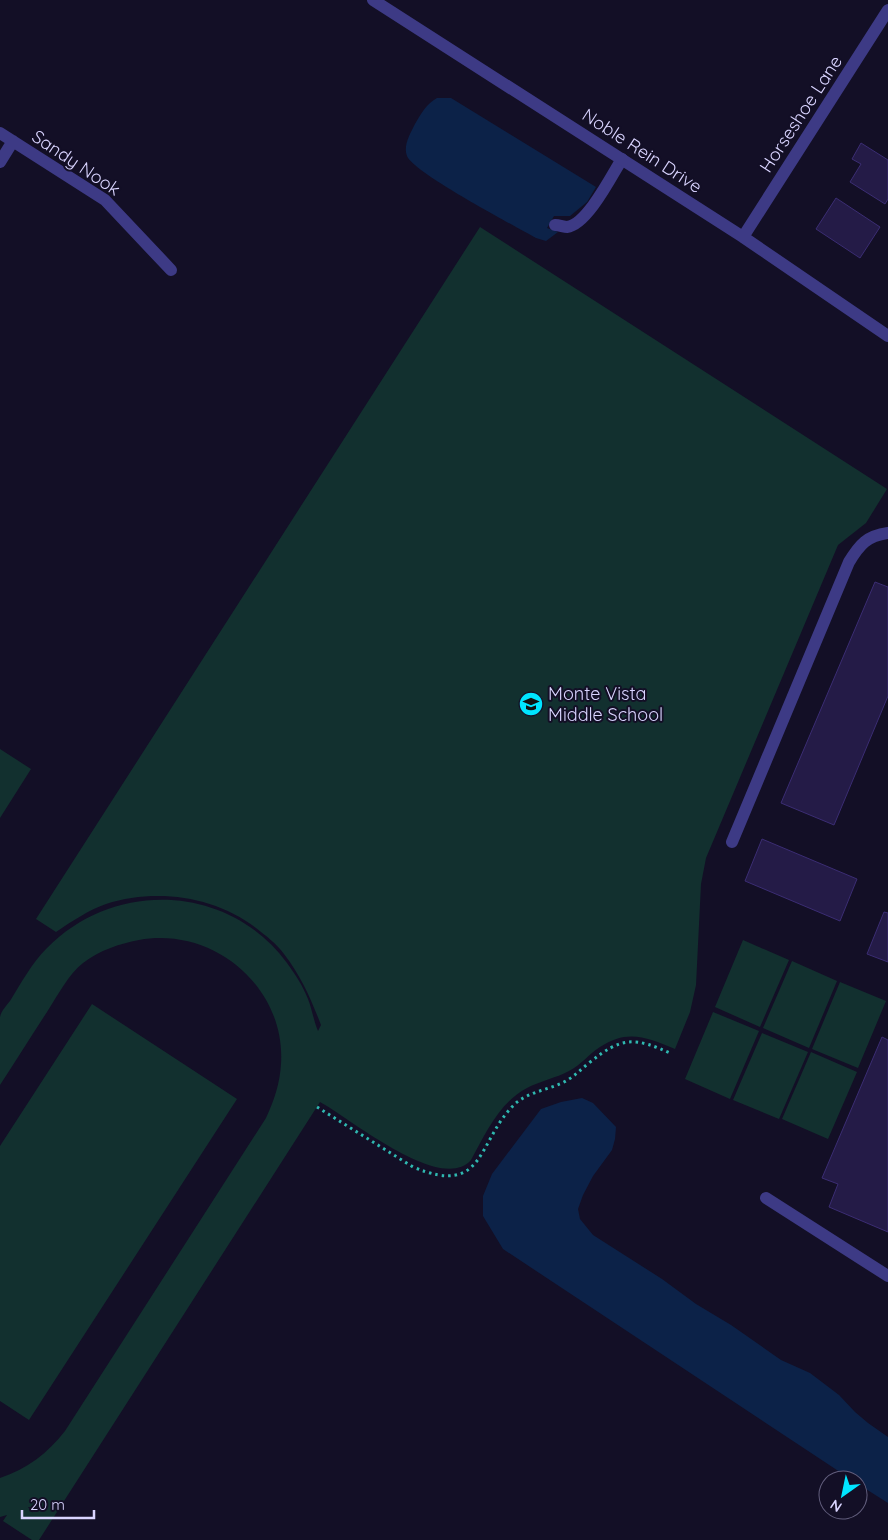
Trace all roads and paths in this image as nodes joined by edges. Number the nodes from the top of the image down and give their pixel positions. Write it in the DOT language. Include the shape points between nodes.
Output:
graph roads {
  1 [pos="373,0"];
  2 [pos="888,10"];
  3 [pos="0,133"];
  4 [pos="14,141"];
  5 [pos="622,159"];
  6 [pos="0,162"];
  7 [pos="555,225"];
  8 [pos="743,237"];
  9 [pos="171,270"];
  10 [pos="888,336"];
  11 [pos="888,533"];
  12 [pos="732,842"];
  13 [pos="672,1054"];
  14 [pos="318,1107"];
  15 [pos="766,1198"];
  16 [pos="888,1276"];
  1 -- 5 [label="street, Noble Rein Drive"];
  2 -- 8 [label="street, Horseshoe Lane"];
  3 -- 4 [label="street, Sandy Nook"];
  4 -- 6 [label="street"];
  4 -- 9 [label="street, Sandy Nook" via="105,200"];
  5 -- 7 [label="street" via="580,221 568,227"];
  5 -- 8 [label="street, Noble Rein Drive"];
  8 -- 10 [label="street, Noble Rein Drive"];
  11 -- 12 [label="street" via="868,538 849,562"];
  13 -- 14 [label="path" via="638,1042 625,1042 608,1049 574,1076 517,1102 472,1168 445,1177 412,1167"];
  15 -- 16 [label="street"];
}
